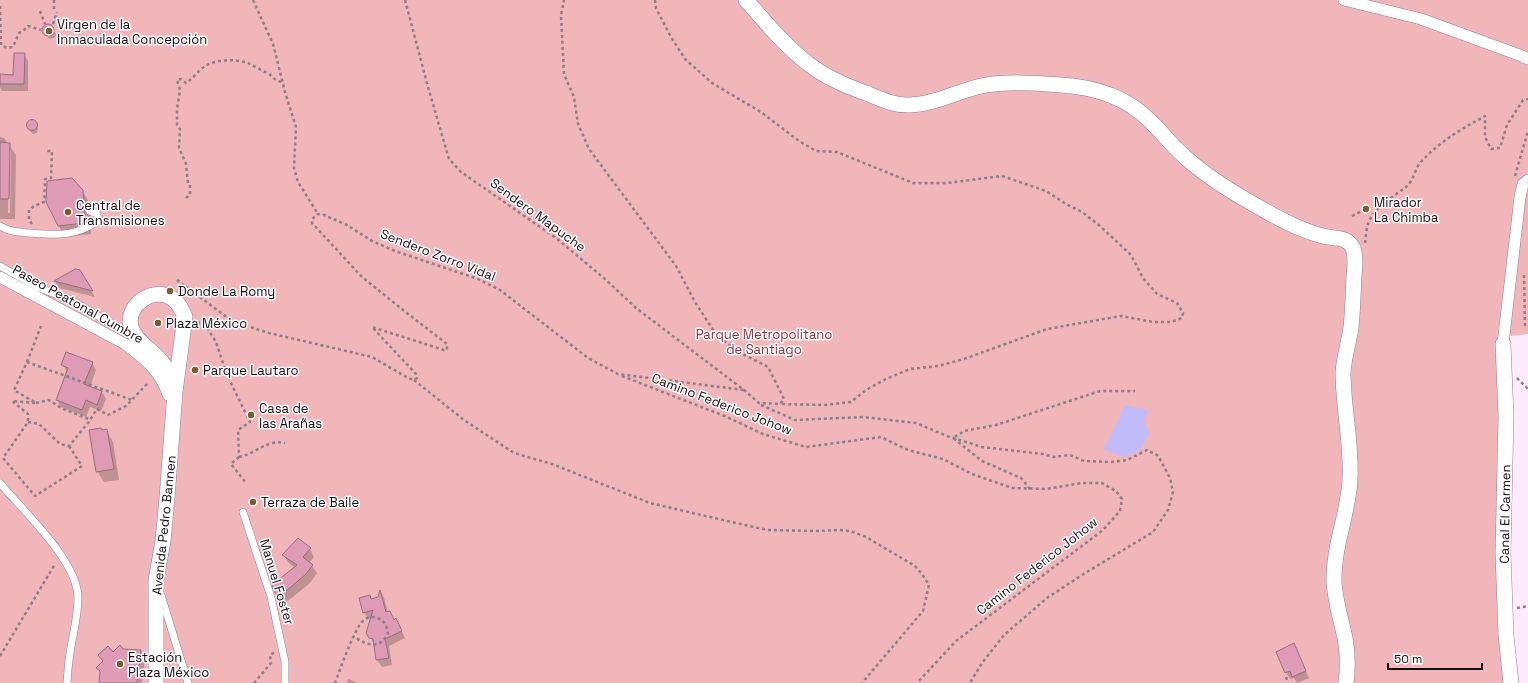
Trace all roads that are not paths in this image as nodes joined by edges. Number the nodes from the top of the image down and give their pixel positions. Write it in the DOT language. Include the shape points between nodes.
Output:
graph roads {
  1 [pos="746,0"];
  2 [pos="1344,0"];
  3 [pos="1528,59"];
  4 [pos="1528,180"];
  5 [pos="90,211"];
  6 [pos="0,226"];
  7 [pos="0,266"];
  8 [pos="0,276"];
  9 [pos="136,338"];
  10 [pos="181,344"];
  11 [pos="1502,344"];
  12 [pos="153,352"];
  13 [pos="171,394"];
  14 [pos="0,484"];
  15 [pos="243,512"];
  16 [pos="156,580"];
  17 [pos="67,683"];
  18 [pos="156,683"];
  19 [pos="188,683"];
  20 [pos="285,683"];
  21 [pos="1346,683"];
  22 [pos="1511,683"];
  1 -- 21 [label="street" via="811,66 838,82 888,102 908,105 980,86 1015,83 1065,85 1100,90 1118,97 1149,119 1170,144 1194,165 1236,194 1298,227 1325,237 1348,240 1354,251 1355,260 1352,325 1343,373 1351,450 1350,484 1334,567 1337,604 1348,658"];
  2 -- 3 [label="street" via="1421,19"];
  4 -- 11 [label="street" via="1520,197"];
  5 -- 6 [label="lane" via="97,214 98,221 79,231 64,235 14,232"];
  7 -- 9 [label="lane" via="37,287 71,300"];
  8 -- 13 [label="street, Paseo Peatonal Cumbre" via="125,344 156,372"];
  9 -- 10 [label="street, Avenida Pedro Bannen" via="130,321 137,304 146,297 163,296 173,299 185,317"];
  9 -- 12 [label="street, Avenida Pedro Bannen"];
  10 -- 12 [label="street" via="170,352"];
  10 -- 13 [label="street, Avenida Pedro Bannen"];
  11 -- 22 [label="street, Canal El Carmen" via="1506,416 1503,553 1506,635"];
  12 -- 13 [label="street, Avenida Pedro Bannen" via="162,363"];
  13 -- 16 [label="street, Avenida Pedro Bannen" via="167,498"];
  14 -- 17 [label="lane" via="25,510 70,567 75,579 78,597"];
  15 -- 20 [label="lane, Manuel Foster" via="271,597 285,662"];
  16 -- 18 [label="street, Avenida Pedro Bannen"];
  16 -- 19 [label="lane"];
}
